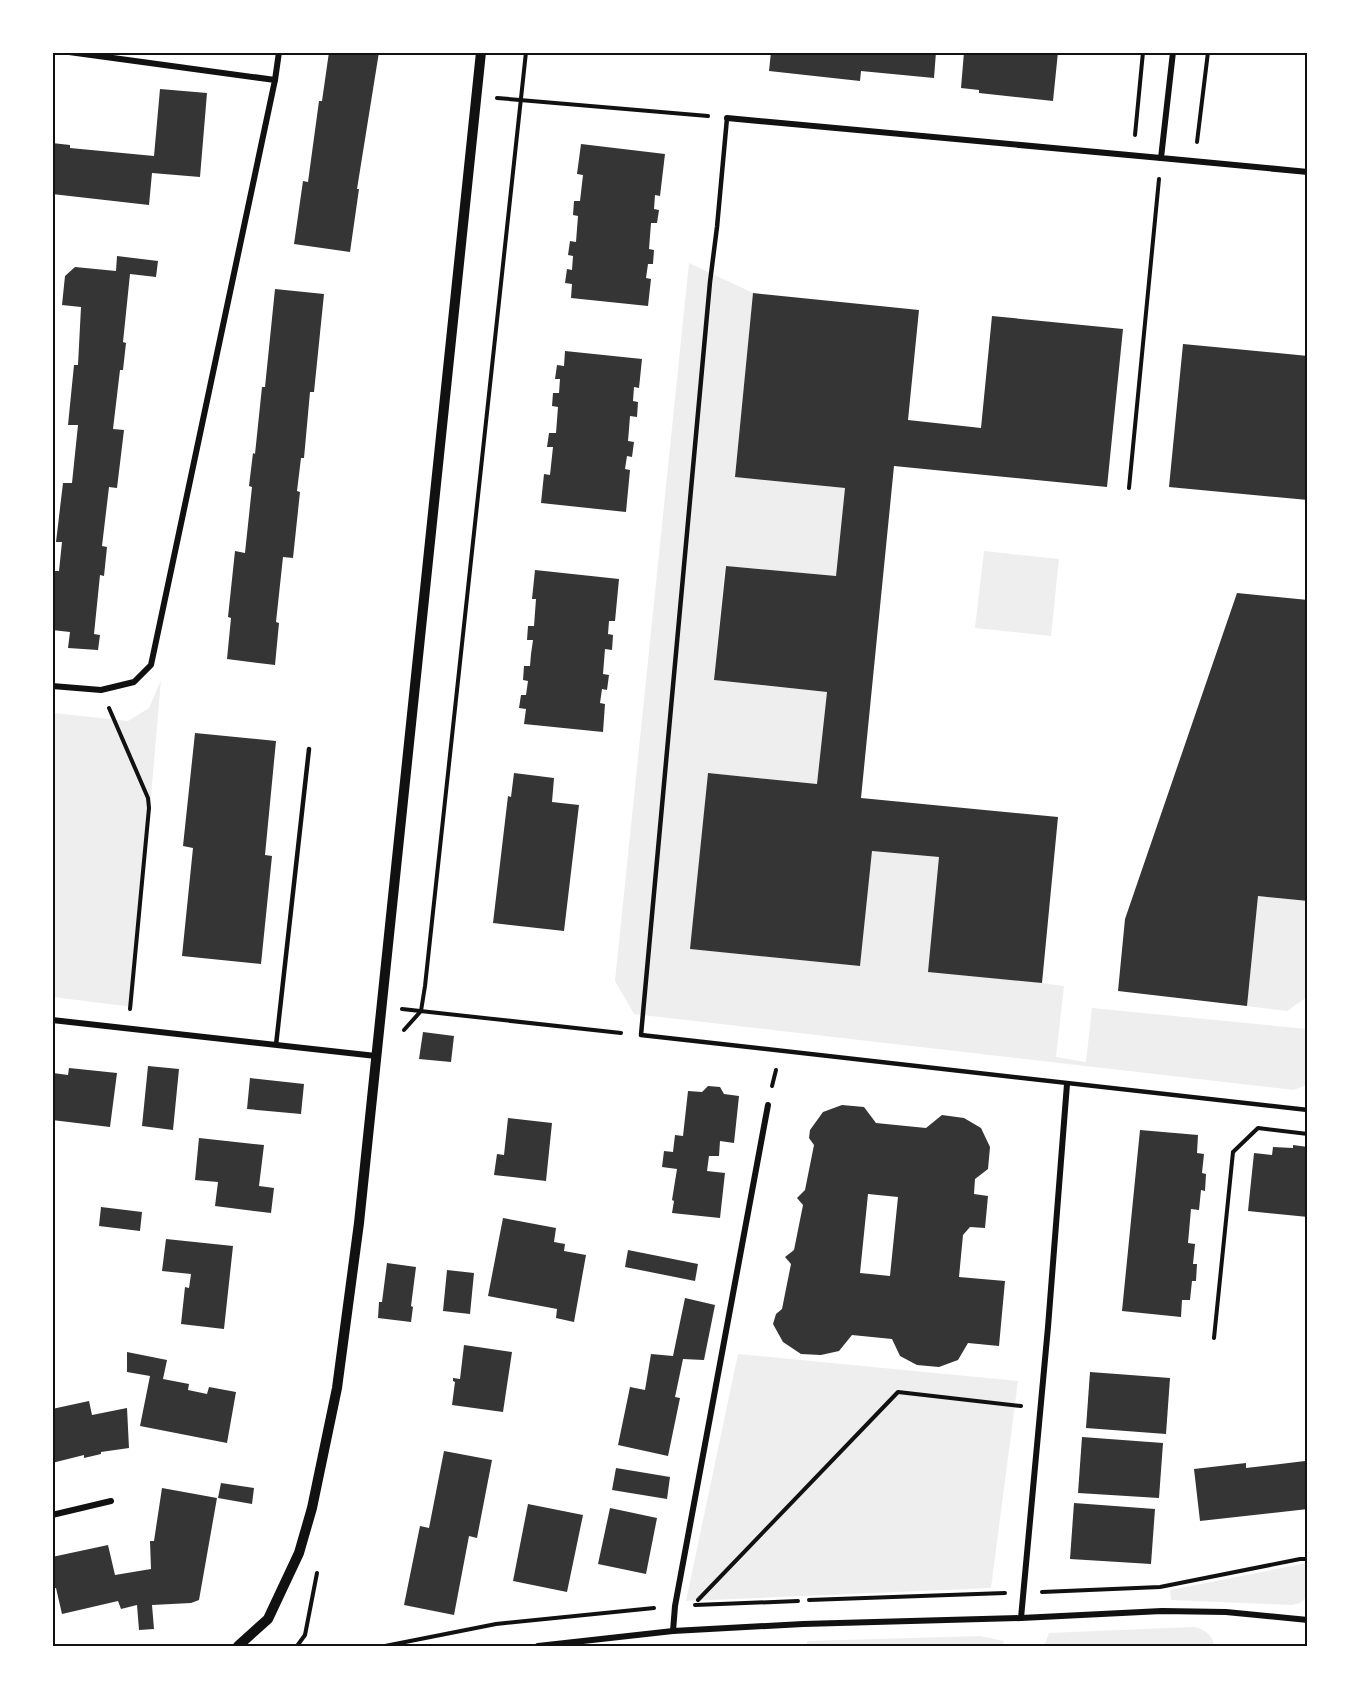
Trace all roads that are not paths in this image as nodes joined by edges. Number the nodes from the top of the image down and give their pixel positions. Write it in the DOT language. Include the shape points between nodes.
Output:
graph roads {
  1 [pos="69,52"];
  2 [pos="279,52"];
  3 [pos="481,52"];
  4 [pos="1173,52"];
  5 [pos="275,80"];
  6 [pos="727,118"];
  7 [pos="1161,158"];
  8 [pos="1308,172"];
  9 [pos="52,686"];
  10 [pos="309,749"];
  11 [pos="52,1020"];
  12 [pos="276,1045"];
  13 [pos="376,1056"];
  14 [pos="1067,1084"];
  15 [pos="768,1105"];
  16 [pos="1308,1110"];
  17 [pos="111,1501"];
  18 [pos="52,1515"];
  19 [pos="1021,1618"];
  20 [pos="1308,1620"];
  21 [pos="674,1631"];
  22 [pos="243,1645"];
  23 [pos="538,1647"];
  1 -- 5 [label="street"];
  2 -- 5 [label="street"];
  3 -- 13 [label="street"];
  4 -- 7 [label="street"];
  5 -- 9 [label="street" via="151,664 134,682 101,690"];
  6 -- 7 [label="street"];
  6 -- 14 [label="lane" via="641,1035"];
  7 -- 8 [label="street"];
  10 -- 12 [label="lane"];
  11 -- 12 [label="street"];
  12 -- 13 [label="street"];
  13 -- 22 [label="street" via="337,1388 312,1508 299,1553 268,1619"];
  14 -- 16 [label="lane"];
  14 -- 19 [label="street"];
  15 -- 21 [label="street" via="675,1606"];
  17 -- 18 [label="street"];
  19 -- 20 [label="street" via="1162,1611"];
  19 -- 21 [label="street"];
  21 -- 23 [label="street"];
}
